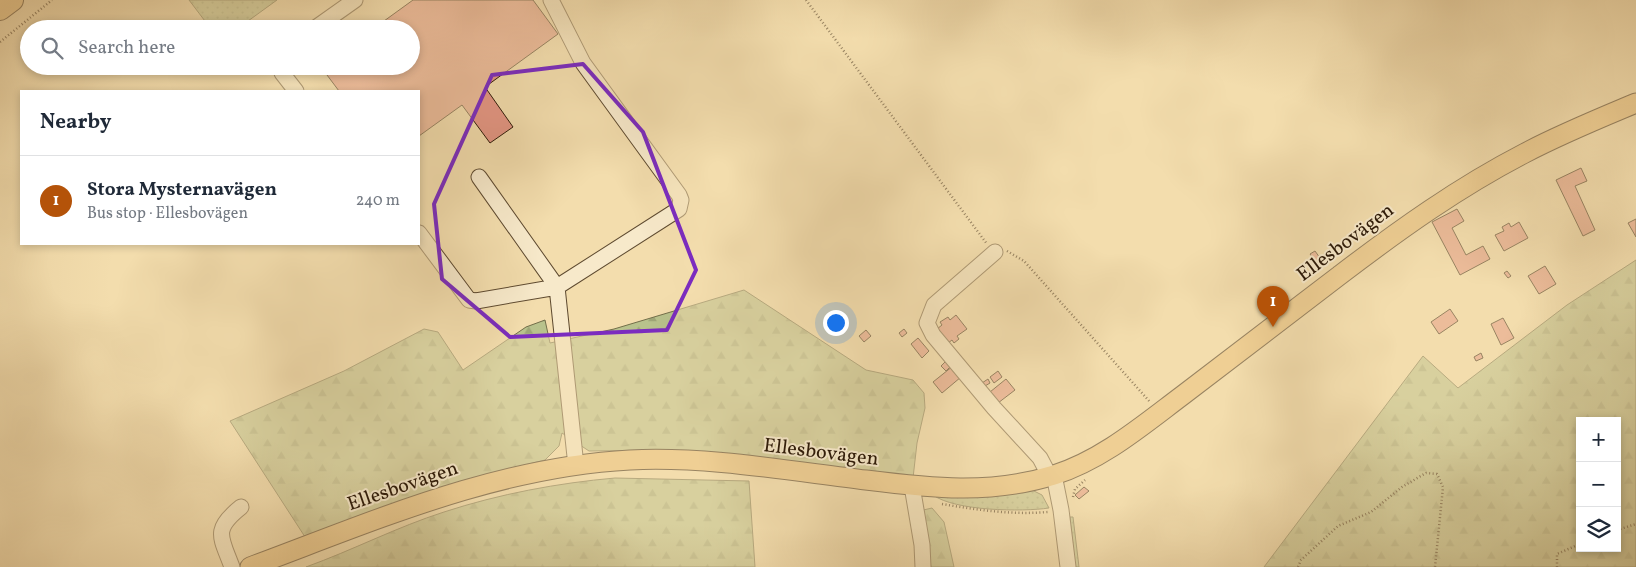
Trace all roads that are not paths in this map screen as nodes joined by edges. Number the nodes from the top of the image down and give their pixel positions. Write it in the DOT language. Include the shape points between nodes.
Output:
graph roads {
  1 [pos="12,0"];
  2 [pos="355,0"];
  3 [pos="551,0"];
  4 [pos="0,9"];
  5 [pos="327,20"];
  6 [pos="284,75"];
  7 [pos="295,90"];
  8 [pos="1636,103"];
  9 [pos="479,177"];
  10 [pos="420,234"];
  11 [pos="995,252"];
  12 [pos="557,287"];
  13 [pos="576,466"];
  14 [pos="1052,476"];
  15 [pos="912,486"];
  16 [pos="241,507"];
  17 [pos="232,567"];
  18 [pos="250,567"];
  19 [pos="923,567"];
  20 [pos="1068,567"];
  1 -- 4 [label="highway"];
  2 -- 5 [label="street"];
  3 -- 12 [label="street" via="583,63 681,200 679,209"];
  6 -- 7 [label="street"];
  8 -- 14 [label="main road, Ellesbovägen" via="1523,154 1416,218 1158,414 1084,463"];
  9 -- 12 [label="street"];
  10 -- 12 [label="street" via="472,301"];
  11 -- 14 [label="street" via="934,305 927,323 932,335 1040,458"];
  12 -- 13 [label="street"];
  13 -- 15 [label="main road, Ellesbovägen" via="632,460 686,461"];
  13 -- 18 [label="main road, Ellesbovägen" via="470,487"];
  14 -- 15 [label="main road, Ellesbovägen" via="1007,487 943,489"];
  14 -- 20 [label="street" via="1061,510"];
  15 -- 19 [label="street"];
  16 -- 17 [label="street" via="226,519 221,529"];
}
